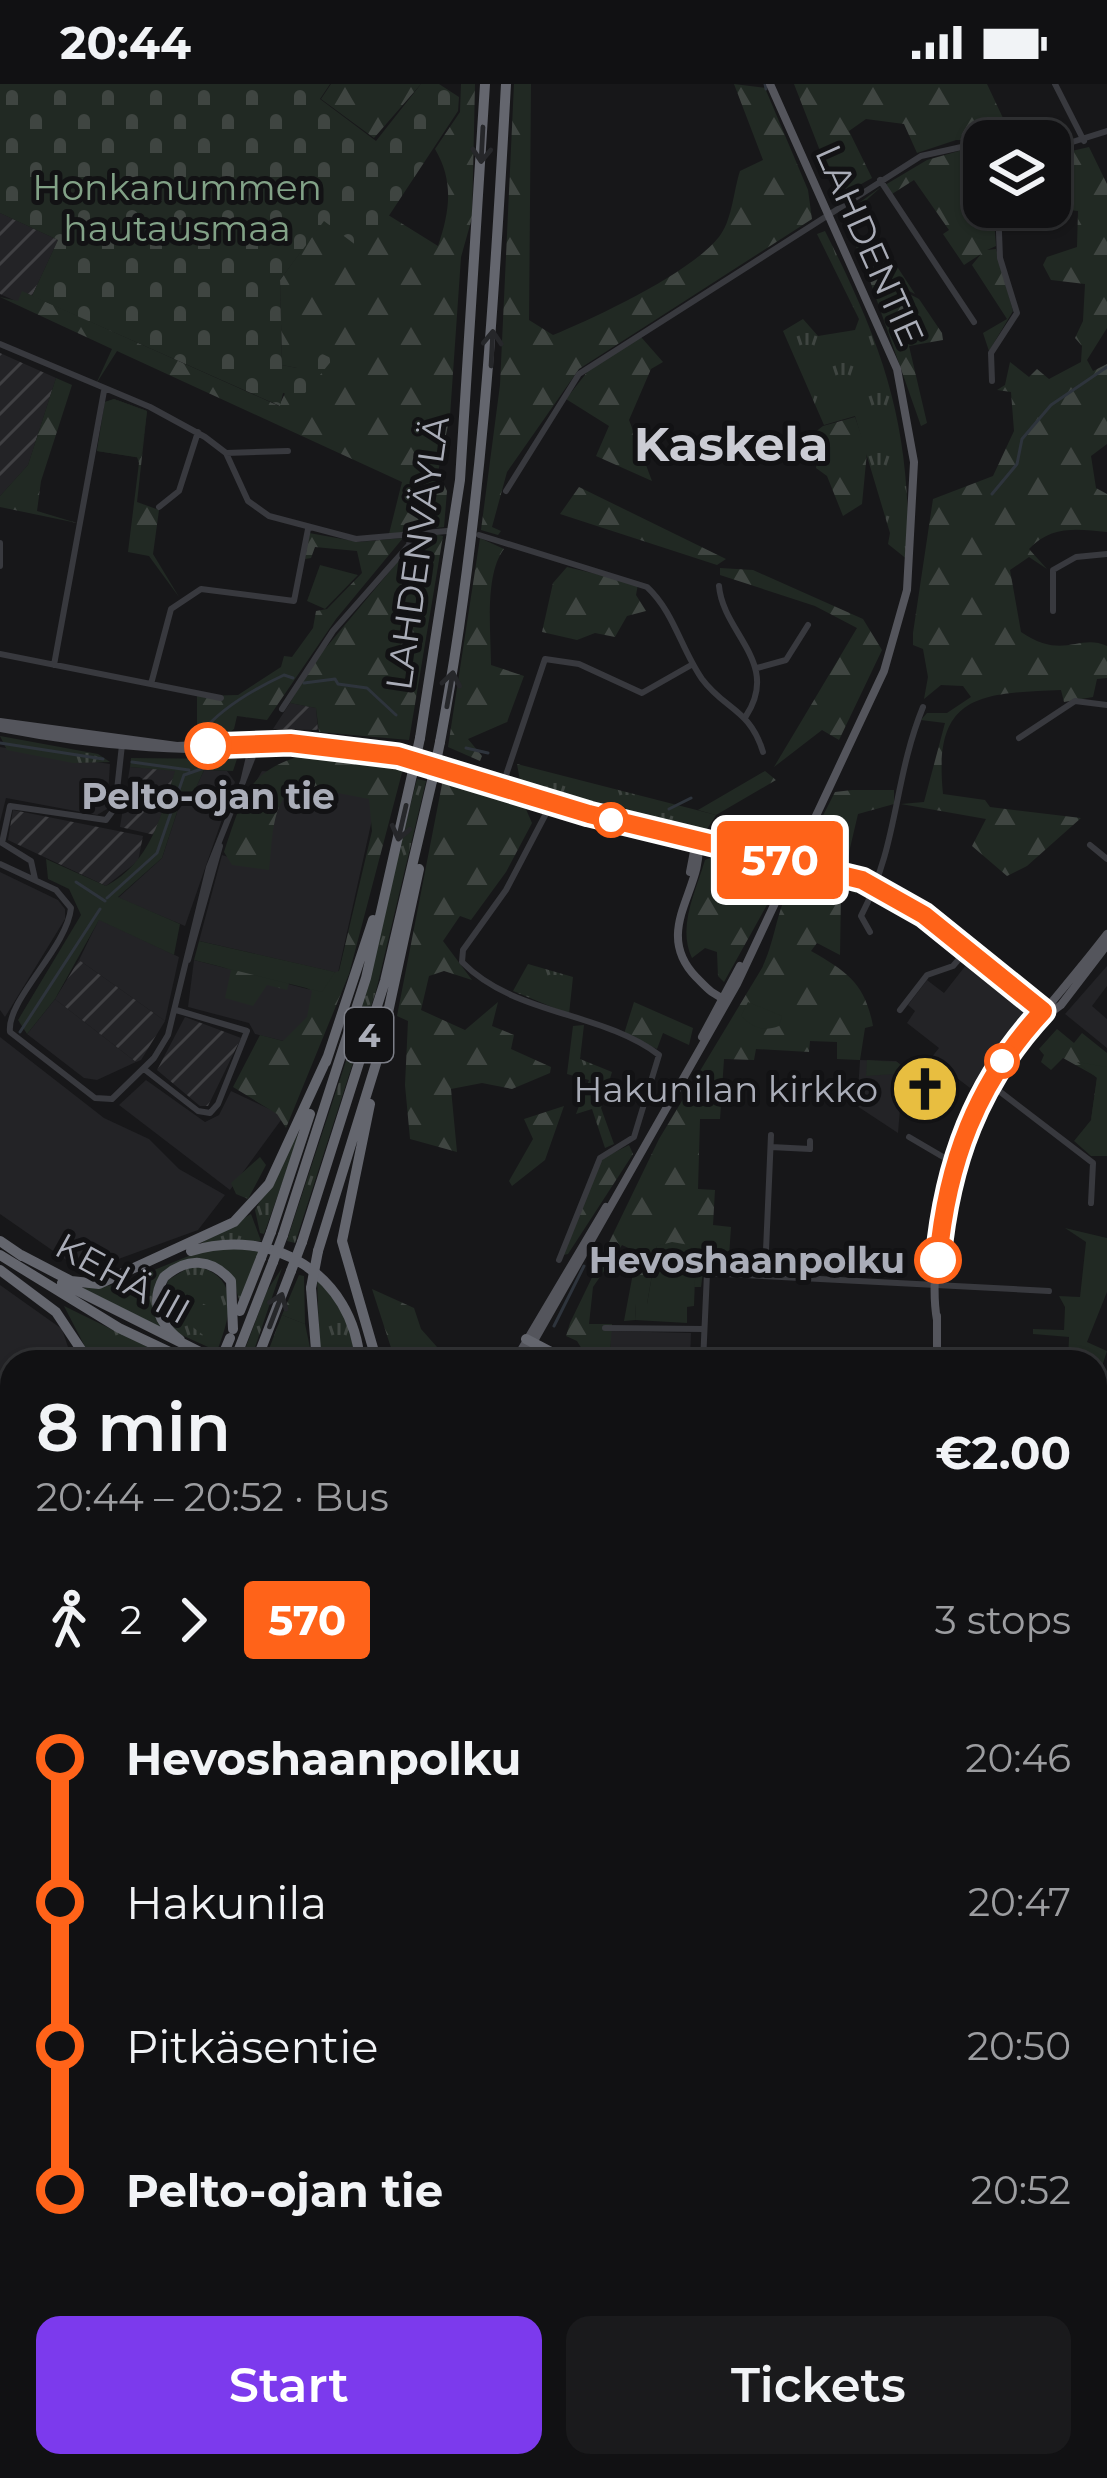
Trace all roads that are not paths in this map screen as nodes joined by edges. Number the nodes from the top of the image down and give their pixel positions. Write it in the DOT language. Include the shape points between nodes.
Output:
graph roads {
  1 [pos="485,84"];
  2 [pos="506,84"];
  3 [pos="770,84"];
  4 [pos="1054,84"];
  5 [pos="1107,131"];
  6 [pos="1084,141"];
  7 [pos="1071,144"];
  8 [pos="963,145"];
  9 [pos="880,180"];
  10 [pos="828,213"];
  11 [pos="999,228"];
  12 [pos="974,322"];
  13 [pos="0,344"];
  14 [pos="992,381"];
  15 [pos="104,390"];
  16 [pos="198,432"];
  17 [pos="287,451"];
  18 [pos="226,453"];
  19 [pos="506,490"];
  20 [pos="158,507"];
  21 [pos="308,530"];
  22 [pos="447,531"];
  23 [pos="457,532"];
  24 [pos="411,533"];
  25 [pos="468,534"];
  26 [pos="479,536"];
  27 [pos="0,543"];
  28 [pos="1107,554"];
  29 [pos="0,566"];
  30 [pos="719,586"];
  31 [pos="1053,610"];
  32 [pos="808,625"];
  33 [pos="0,654"];
  34 [pos="694,664"];
  35 [pos="54,665"];
  36 [pos="757,668"];
  37 [pos="151,684"];
  38 [pos="221,698"];
  39 [pos="1107,705"];
  40 [pos="923,707"];
  41 [pos="281,709"];
  42 [pos="746,716"];
  43 [pos="0,725"];
  44 [pos="1019,738"];
  45 [pos="122,745"];
  46 [pos="254,748"];
  47 [pos="763,752"];
  48 [pos="502,787"];
  49 [pos="551,804"];
  50 [pos="423,824"];
  51 [pos="698,840"];
  52 [pos="1090,845"];
  53 [pos="1107,859"];
  54 [pos="0,864"];
  55 [pos="391,872"];
  56 [pos="35,880"];
  57 [pos="878,886"];
  58 [pos="870,932"];
  59 [pos="1107,934"];
  60 [pos="969,948"];
  61 [pos="1102,952"];
  62 [pos="725,997"];
  63 [pos="1048,1008"];
  64 [pos="176,1010"];
  65 [pos="900,1010"];
  66 [pos="379,1054"];
  67 [pos="328,1056"];
  68 [pos="144,1069"];
  69 [pos="989,1083"];
  70 [pos="771,1135"];
  71 [pos="909,1137"];
  72 [pos="810,1141"];
  73 [pos="771,1147"];
  74 [pos="955,1163"];
  75 [pos="1091,1203"];
  76 [pos="277,1233"];
  77 [pos="0,1240"];
  78 [pos="0,1255"];
  79 [pos="20,1255"];
  80 [pos="559,1260"];
  81 [pos="160,1261"];
  82 [pos="0,1270"];
  83 [pos="765,1274"];
  84 [pos="37,1280"];
  85 [pos="936,1282"];
  86 [pos="1049,1292"];
  87 [pos="605,1328"];
  88 [pos="704,1329"];
  89 [pos="235,1336"];
  90 [pos="530,1341"];
  91 [pos="81,1350"];
  92 [pos="83,1350"];
  93 [pos="165,1350"];
  94 [pos="199,1350"];
  95 [pos="202,1350"];
  96 [pos="231,1350"];
  97 [pos="260,1350"];
  98 [pos="316,1350"];
  99 [pos="358,1350"];
  100 [pos="373,1350"];
  101 [pos="525,1350"];
  102 [pos="542,1350"];
  103 [pos="547,1350"];
  104 [pos="703,1350"];
  105 [pos="938,1350"];
  1 -- 55 [label="highway, LAHDENVÄYLÄ / 4, one-way, bridge" via="460,480"];
  50 -- 2 [label="highway, LAHDENVÄYLÄ / 4, one-way, bridge" via="467,582 488,393"];
  3 -- 10 [label="main road, LAHDENTIE"];
  4 -- 6 [label="street"];
  5 -- 6 [label="street"];
  6 -- 7 [label="street"];
  8 -- 9 [label="street"];
  9 -- 10 [label="street"];
  9 -- 12 [label="street"];
  10 -- 19 [label="street" via="579,374"];
  10 -- 62 [label="main road, LAHDENTIE" via="897,369 914,462 914,537 884,671"];
  11 -- 14 [label="street" via="1017,313 992,350"];
  13 -- 15 [label="street"];
  15 -- 16 [label="street"];
  15 -- 35 [label="street"];
  16 -- 18 [label="street"];
  16 -- 20 [label="street" via="178,491"];
  17 -- 18 [label="street"];
  18 -- 21 [label="street" via="252,506"];
  21 -- 24 [label="street" via="370,540"];
  21 -- 37 [label="street" via="296,599 201,589 171,609"];
  22 -- 24 [label="street"];
  23 -- 25 [label="street"];
  24 -- 41 [label="street"];
  26 -- 34 [label="street" via="647,586"];
  27 -- 29 [label="street"];
  28 -- 31 [label="street" via="1053,570"];
  30 -- 36 [label="street" via="721,607"];
  32 -- 36 [label="street" via="786,660"];
  33 -- 35 [label="street"];
  34 -- 42 [label="street"];
  34 -- 48 [label="street" via="641,693 579,664 545,658"];
  35 -- 37 [label="street"];
  36 -- 42 [label="street"];
  37 -- 38 [label="street"];
  39 -- 44 [label="street" via="1075,701"];
  40 -- 57 [label="street" via="898,778"];
  42 -- 47 [label="street"];
  43 -- 45 [label="main road"];
  45 -- 46 [label="main road"];
  45 -- 56 [label="street" via="115,808 106,820 10,806 2,843 31,861"];
  46 -- 48 [label="main road" via="332,746"];
  46 -- 64 [label="street" via="199,899"];
  48 -- 49 [label="main road"];
  49 -- 51 [label="main road"];
  49 -- 80 [label="street" via="462,962 530,1005 659,1055 634,1137 599,1158"];
  50 -- 66 [label="highway"];
  97 -- 50 [label="highway, LAHDENVÄYLÄ / 4, one-way, bridge" via="380,1001"];
  51 -- 57 [label="main road, bridge"];
  51 -- 62 [label="main road" via="678,944 699,980"];
  52 -- 53 [label="street"];
  54 -- 56 [label="street"];
  55 -- 67 [label="highway"];
  55 -- 76 [label="highway, LAHDENVÄYLÄ / 4" via="366,978"];
  56 -- 68 [label="street" via="63,894 72,912 11,1015 10,1032 99,1100 112,1099"];
  57 -- 58 [label="street" via="862,916"];
  57 -- 60 [label="main road"];
  59 -- 61 [label="main road"];
  60 -- 63 [label="main road"];
  60 -- 65 [label="street" via="953,966 927,975"];
  61 -- 63 [label="main road"];
  62 -- 90 [label="main road, LAHDENTIE"];
  63 -- 69 [label="main road"];
  64 -- 68 [label="street"];
  64 -- 68 [label="street" via="247,1031 218,1104 198,1111"];
  66 -- 98 [label="highway, bridge" via="318,1250 311,1288"];
  66 -- 100 [label="highway" via="343,1227"];
  67 -- 76 [label="highway"];
  67 -- 81 [label="highway" via="286,1152 250,1209"];
  69 -- 74 [label="main road"];
  69 -- 75 [label="street" via="1093,1162"];
  70 -- 73 [label="street"];
  71 -- 74 [label="street"];
  72 -- 73 [label="street" via="809,1149"];
  73 -- 83 [label="street"];
  74 -- 85 [label="main road"];
  76 -- 89 [label="highway, LAHDENVÄYLÄ / 4, bridge"];
  77 -- 79 [label="highway, KEHÄ III"];
  78 -- 84 [label="highway, KEHÄ III"];
  79 -- 81 [label="highway" via="85,1284"];
  79 -- 94 [label="highway, KEHÄ III" via="123,1318"];
  81 -- 99 [label="highway" via="226,1244 295,1258 342,1302"];
  82 -- 91 [label="highway" via="56,1312"];
  83 -- 85 [label="street"];
  83 -- 88 [label="street" via="706,1273"];
  84 -- 92 [label="highway" via="72,1321"];
  84 -- 93 [label="highway, KEHÄ III"];
  85 -- 86 [label="street"];
  85 -- 105 [label="main road"];
  87 -- 88 [label="street"];
  88 -- 104 [label="street"];
  89 -- 95 [label="highway" via="236,1296 220,1269 190,1262 164,1277 156,1300 164,1325"];
  89 -- 96 [label="highway, bridge"];
  90 -- 101 [label="main road, LAHDENTIE"];
  90 -- 102 [label="highway"];
  90 -- 103 [label="highway"];
}
